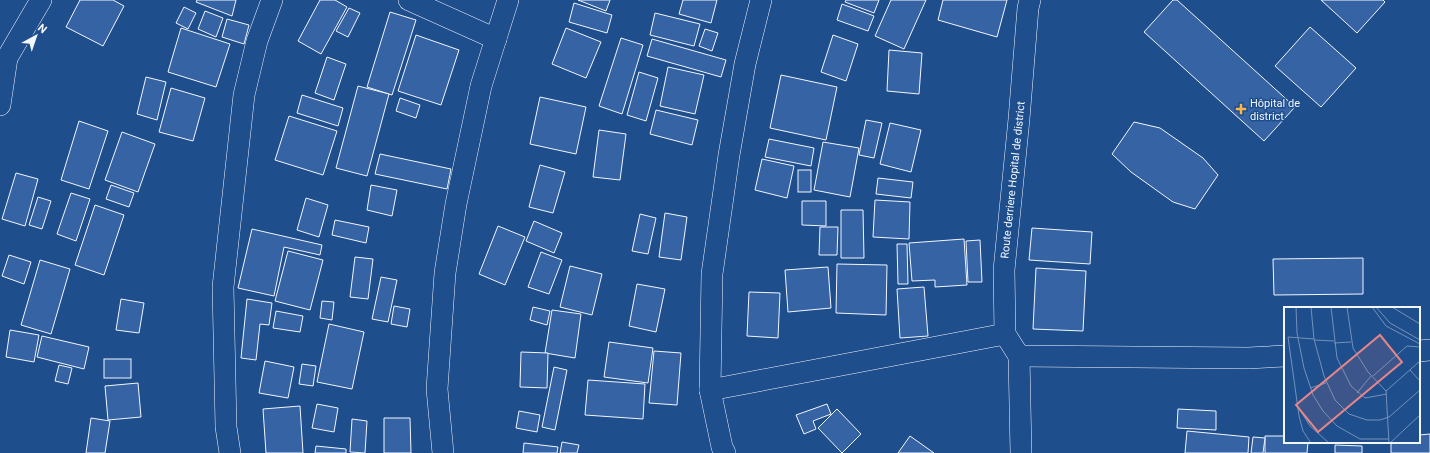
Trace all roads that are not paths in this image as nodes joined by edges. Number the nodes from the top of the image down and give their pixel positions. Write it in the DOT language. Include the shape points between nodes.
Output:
graph roads {
  1 [pos="41,0"];
  2 [pos="272,0"];
  3 [pos="409,0"];
  4 [pos="508,0"];
  5 [pos="760,0"];
  6 [pos="1030,0"];
  7 [pos="496,39"];
  8 [pos="4,63"];
  9 [pos="0,105"];
  10 [pos="1004,334"];
  11 [pos="1430,350"];
  12 [pos="1420,351"];
  13 [pos="1019,356"];
  14 [pos="1284,356"];
  15 [pos="710,390"];
  16 [pos="230,453"];
  17 [pos="443,453"];
  18 [pos="725,453"];
  19 [pos="1021,453"];
  1 -- 8 [label="street"];
  2 -- 16 [label="street" via="257,41 244,95 223,287 226,427"];
  3 -- 7 [label="street"];
  4 -- 7 [label="street"];
  5 -- 15 [label="street" via="745,64 729,155 712,274"];
  6 -- 10 [label="street, Route derriere Hopital de district" via="1004,270"];
  7 -- 17 [label="street" via="481,86 456,204 445,273 438,389"];
  8 -- 9 [label="street"];
  10 -- 13 [label="street"];
  10 -- 15 [label="street"];
  11 -- 12 [label="street"];
  13 -- 14 [label="street"];
  13 -- 19 [label="street"];
  15 -- 18 [label="street"];
}
